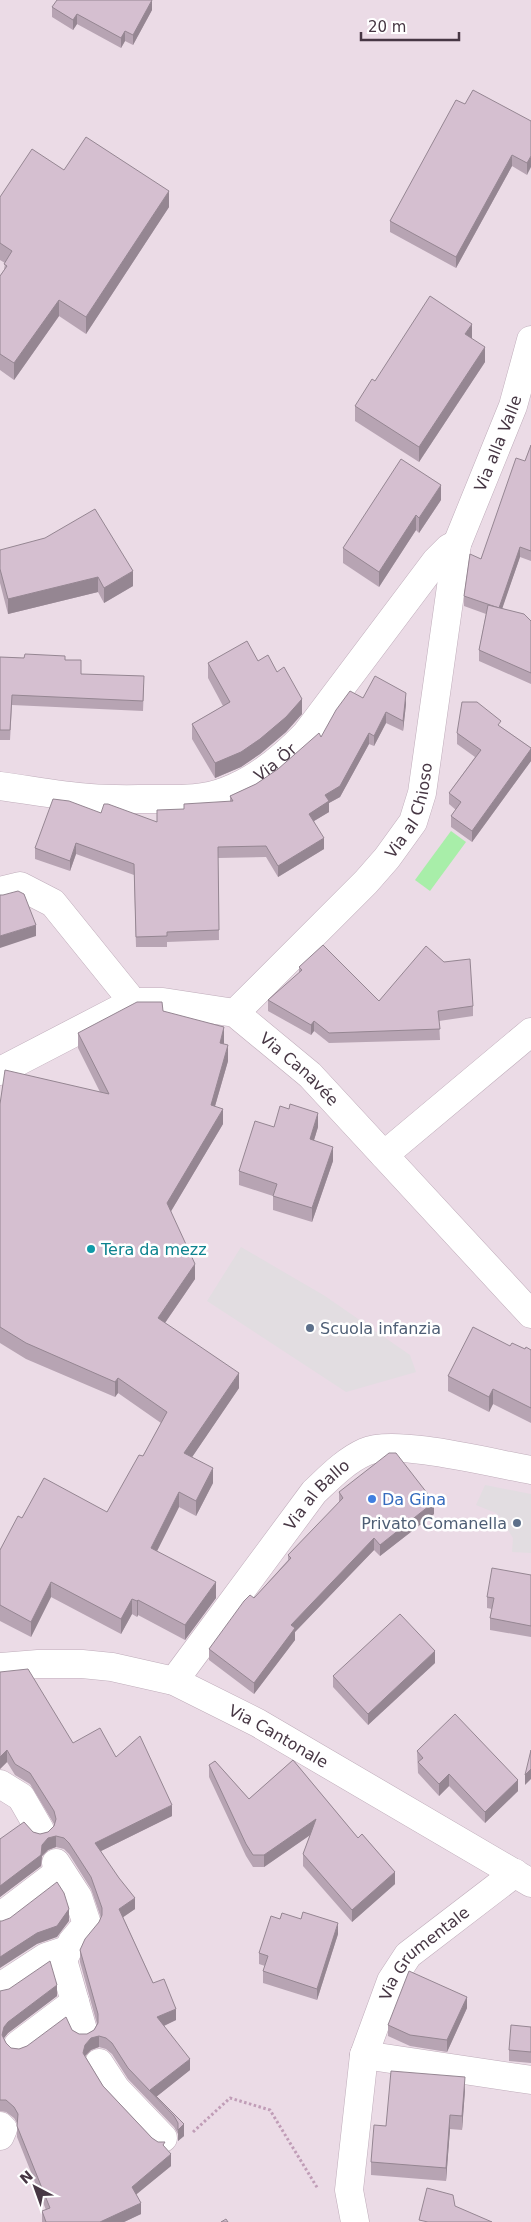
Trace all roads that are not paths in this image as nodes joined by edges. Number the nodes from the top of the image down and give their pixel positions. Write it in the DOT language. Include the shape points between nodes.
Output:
graph roads {
  1 [pos="531,340"];
  2 [pos="522,410"];
  3 [pos="457,544"];
  4 [pos="0,786"];
  5 [pos="0,891"];
  6 [pos="133,1002"];
  7 [pos="235,1013"];
  8 [pos="531,1032"];
  9 [pos="0,1071"];
  10 [pos="384,1155"];
  11 [pos="531,1314"];
  12 [pos="531,1470"];
  13 [pos="0,1667"];
  14 [pos="174,1681"];
  15 [pos="0,1784"];
  16 [pos="40,1830"];
  17 [pos="523,1878"];
  18 [pos="0,1917"];
  19 [pos="67,1950"];
  20 [pos="0,1987"];
  21 [pos="75,2002"];
  22 [pos="83,2030"];
  23 [pos="18,2045"];
  24 [pos="364,2055"];
  25 [pos="99,2063"];
  26 [pos="531,2080"];
  27 [pos="162,2138"];
  28 [pos="356,2222"];
  1 -- 2 [label="street, Via alla Valle"];
  2 -- 3 [label="street, Via alla Valle"];
  3 -- 4 [label="street, Via Ör" via="436,561 306,734 270,768 248,781 209,797 190,799 91,798"];
  3 -- 7 [label="street, Via al Chioso" via="422,793 413,822 366,882"];
  5 -- 6 [label="street" via="20,886 53,903"];
  6 -- 7 [label="street" via="163,1002"];
  6 -- 9 [label="street"];
  7 -- 10 [label="street, Via Canavée" via="310,1075"];
  8 -- 10 [label="street"];
  10 -- 11 [label="street, Via Canavée"];
  12 -- 14 [label="street, Via al Ballo" via="403,1447 366,1451 314,1492"];
  13 -- 14 [label="street, Via Cantonale" via="82,1664 112,1667"];
  14 -- 17 [label="street, Via Cantonale" via="258,1723"];
  15 -- 16 [label="street" via="21,1797"];
  17 -- 24 [label="street, Via Grumentale" via="408,1955 391,1981"];
  18 -- 19 [label="street" via="58,1867 78,1897 87,1924"];
  19 -- 20 [label="street" via="46,1957"];
  19 -- 21 [label="street" via="62,1960"];
  21 -- 22 [label="street"];
  21 -- 23 [label="street"];
  24 -- 26 [label="street"];
  24 -- 28 [label="street, Via Grumentale" via="349,2190"];
  25 -- 27 [label="street" via="116,2089"];
}
